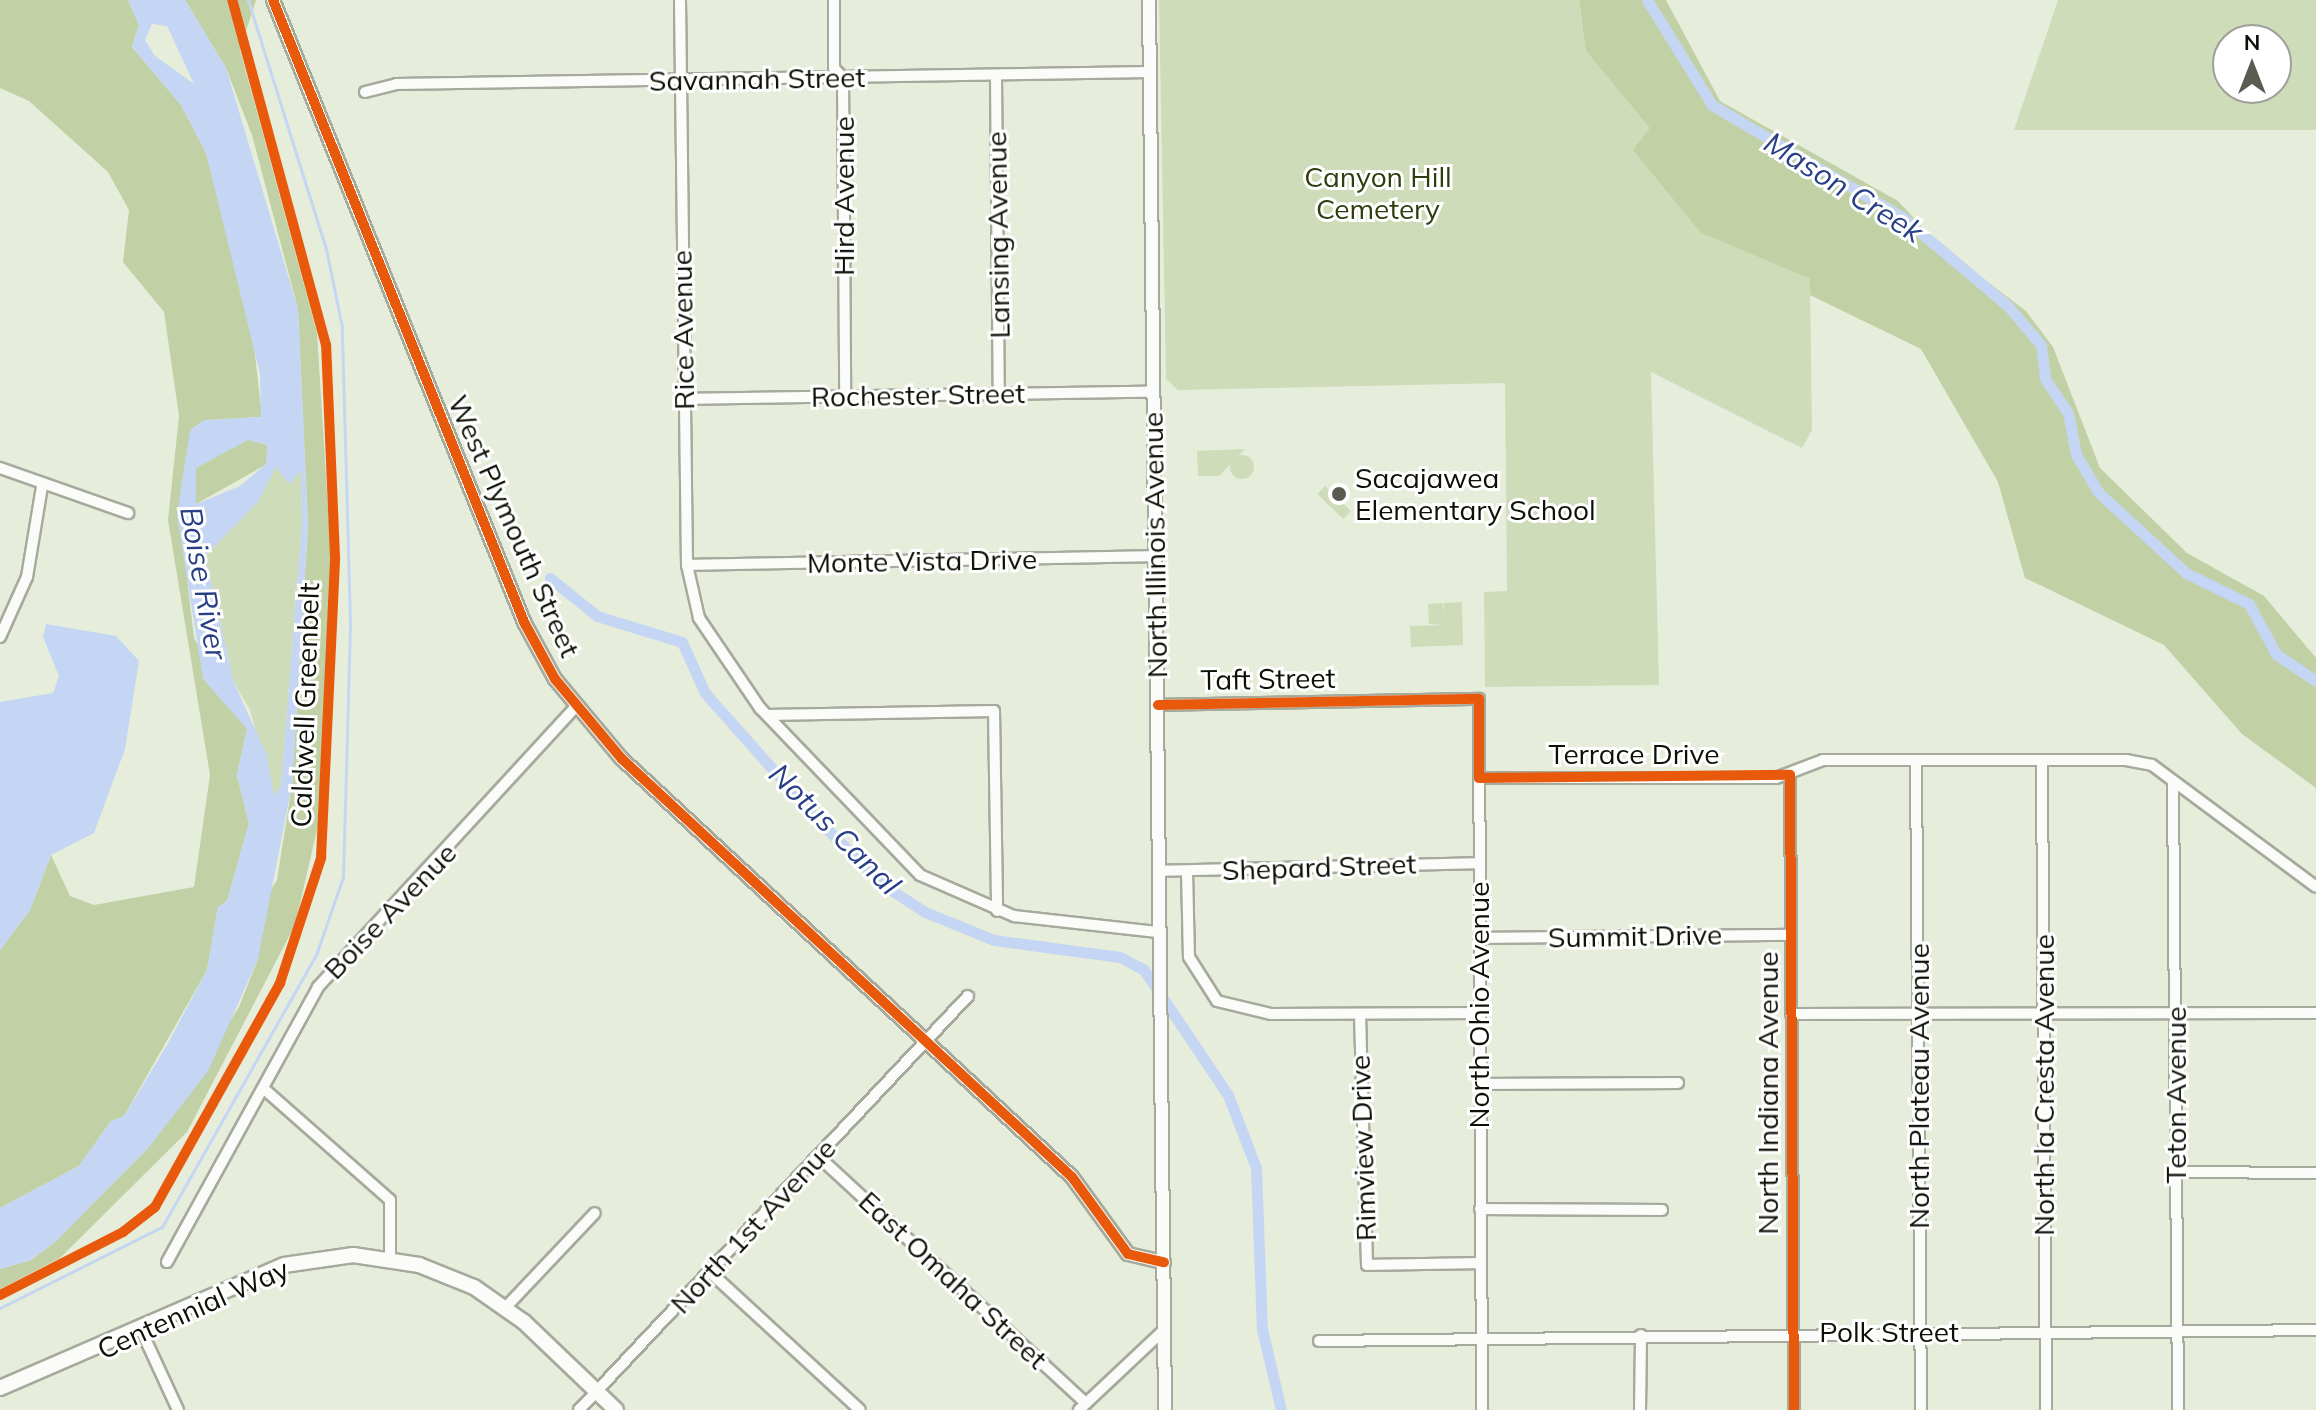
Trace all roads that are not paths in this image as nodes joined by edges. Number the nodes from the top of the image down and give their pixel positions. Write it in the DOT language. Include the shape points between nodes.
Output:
graph roads {
  1 [pos="273,0"];
  2 [pos="680,0"];
  3 [pos="834,0"];
  4 [pos="1149,0"];
  5 [pos="1149,72"];
  6 [pos="996,76"];
  7 [pos="843,78"];
  8 [pos="681,80"];
  9 [pos="365,92"];
  10 [pos="1153,392"];
  11 [pos="999,394"];
  12 [pos="845,396"];
  13 [pos="683,399"];
  14 [pos="0,468"];
  15 [pos="42,486"];
  16 [pos="128,513"];
  17 [pos="1156,556"];
  18 [pos="687,565"];
  19 [pos="0,637"];
  20 [pos="1380,701"];
  21 [pos="1158,705"];
  22 [pos="575,708"];
  23 [pos="767,715"];
  24 [pos="2042,760"];
  25 [pos="1916,761"];
  26 [pos="1790,775"];
  27 [pos="1479,778"];
  28 [pos="2173,781"];
  29 [pos="1480,863"];
  30 [pos="1158,871"];
  31 [pos="1187,871"];
  32 [pos="2316,887"];
  33 [pos="997,911"];
  34 [pos="1157,932"];
  35 [pos="1791,935"];
  36 [pos="1479,938"];
  37 [pos="968,996"];
  38 [pos="1478,1013"];
  39 [pos="2175,1013"];
  40 [pos="2316,1013"];
  41 [pos="1360,1014"];
  42 [pos="1791,1014"];
  43 [pos="1918,1014"];
  44 [pos="2043,1014"];
  45 [pos="926,1041"];
  46 [pos="1678,1083"];
  47 [pos="1479,1084"];
  48 [pos="263,1088"];
  49 [pos="819,1157"];
  50 [pos="2176,1172"];
  51 [pos="2316,1173"];
  52 [pos="1480,1209"];
  53 [pos="1662,1210"];
  54 [pos="595,1213"];
  55 [pos="390,1259"];
  56 [pos="167,1262"];
  57 [pos="1164,1262"];
  58 [pos="1480,1263"];
  59 [pos="711,1273"];
  60 [pos="506,1307"];
  61 [pos="2177,1329"];
  62 [pos="1164,1330"];
  63 [pos="2316,1330"];
  64 [pos="2045,1331"];
  65 [pos="142,1332"];
  66 [pos="1921,1332"];
  67 [pos="1793,1333"];
  68 [pos="1641,1335"];
  69 [pos="1481,1337"];
  70 [pos="1319,1341"];
  71 [pos="0,1388"];
  72 [pos="596,1392"];
  73 [pos="1082,1407"];
  74 [pos="178,1410"];
  75 [pos="579,1410"];
  76 [pos="616,1410"];
  77 [pos="860,1410"];
  78 [pos="1165,1410"];
  79 [pos="1482,1410"];
  80 [pos="1640,1410"];
  81 [pos="1794,1410"];
  82 [pos="1921,1410"];
  83 [pos="2046,1410"];
  84 [pos="2178,1410"];
  1 -- 22 [label="street, West Plymouth Street" via="524,622"];
  2 -- 8 [label="street, Rice Avenue"];
  3 -- 7 [label="street, Hird Avenue" via="834,68"];
  4 -- 5 [label="street, North Illinois Avenue"];
  5 -- 6 [label="street, Savannah Street"];
  5 -- 10 [label="street, North Illinois Avenue"];
  6 -- 7 [label="street, Savannah Street"];
  6 -- 11 [label="street, Lansing Avenue"];
  7 -- 8 [label="street, Savannah Street"];
  7 -- 12 [label="street, Hird Avenue"];
  8 -- 9 [label="street, Savannah Street" via="396,84"];
  8 -- 13 [label="street, Rice Avenue"];
  10 -- 11 [label="street, Rochester Street"];
  10 -- 17 [label="street, North Illinois Avenue"];
  11 -- 12 [label="street, Rochester Street"];
  12 -- 13 [label="street, Rochester Street"];
  13 -- 18 [label="street, Rice Avenue"];
  14 -- 15 [label="street"];
  15 -- 16 [label="street"];
  15 -- 19 [label="street" via="27,577"];
  17 -- 18 [label="street, Monte Vista Drive"];
  17 -- 21 [label="street, North Illinois Avenue"];
  18 -- 23 [label="street, Rice Avenue" via="688,593"];
  20 -- 21 [label="street, Taft Street"];
  20 -- 27 [label="street, North Ohio Avenue" via="1479,699"];
  21 -- 30 [label="street, North Illinois Avenue"];
  22 -- 45 [label="street, West Plymouth Street"];
  22 -- 48 [label="street, Boise Avenue" via="430,872 340,959"];
  23 -- 33 [label="street" via="897,856"];
  23 -- 33 [label="street" via="994,711"];
  24 -- 25 [label="street, Terrace Drive"];
  24 -- 28 [label="street, Terrace Drive" via="2126,760"];
  24 -- 44 [label="street, North la Cresta Avenue"];
  25 -- 26 [label="street, Terrace Drive" via="1823,760"];
  25 -- 43 [label="street, North Plateau Avenue"];
  26 -- 27 [label="street, Terrace Drive"];
  26 -- 35 [label="street, North Indiana Avenue"];
  27 -- 29 [label="street, North Ohio Avenue"];
  28 -- 32 [label="street, Terrace Drive"];
  28 -- 39 [label="street, Teton Avenue"];
  29 -- 31 [label="street, Shepard Street"];
  29 -- 36 [label="street, North Ohio Avenue"];
  30 -- 31 [label="street, Shepard Street"];
  30 -- 34 [label="street, North Illinois Avenue"];
  31 -- 41 [label="street" via="1189,957 1217,1001 1248,1013"];
  33 -- 34 [label="street"];
  34 -- 57 [label="street, North Illinois Avenue"];
  35 -- 36 [label="street, Summit Drive"];
  35 -- 42 [label="street, North Indiana Avenue"];
  36 -- 38 [label="street, North Ohio Avenue"];
  37 -- 45 [label="street, North 1st Avenue"];
  38 -- 41 [label="street"];
  38 -- 47 [label="street, North Ohio Avenue"];
  39 -- 40 [label="street"];
  39 -- 44 [label="street"];
  39 -- 50 [label="street, Teton Avenue"];
  41 -- 58 [label="street, Rimview Drive" via="1367,1265"];
  42 -- 43 [label="street"];
  42 -- 67 [label="street, North Indiana Avenue"];
  43 -- 44 [label="street"];
  43 -- 66 [label="street, North Plateau Avenue"];
  44 -- 64 [label="street, North la Cresta Avenue"];
  45 -- 49 [label="street, North 1st Avenue"];
  45 -- 57 [label="street, West Plymouth Street" via="1072,1177 1128,1254"];
  46 -- 47 [label="street"];
  47 -- 52 [label="street, North Ohio Avenue"];
  48 -- 55 [label="street" via="390,1200"];
  48 -- 56 [label="street, Boise Avenue"];
  49 -- 59 [label="street, North 1st Avenue"];
  49 -- 73 [label="street, East Omaha Street"];
  50 -- 51 [label="street"];
  50 -- 61 [label="street, Teton Avenue"];
  52 -- 53 [label="street"];
  52 -- 58 [label="street, North Ohio Avenue"];
  54 -- 60 [label="street"];
  55 -- 60 [label="main road, Centennial Way" via="447,1275"];
  55 -- 65 [label="main road, Centennial Way" via="353,1255 284,1265"];
  57 -- 62 [label="street, North Illinois Avenue"];
  58 -- 69 [label="street, North Ohio Avenue"];
  59 -- 72 [label="street, North 1st Avenue"];
  59 -- 77 [label="street"];
  60 -- 72 [label="main road, Centennial Way"];
  61 -- 63 [label="street, Polk Street"];
  61 -- 64 [label="street, Polk Street"];
  61 -- 84 [label="street, Teton Avenue"];
  62 -- 73 [label="street"];
  62 -- 78 [label="street, North Illinois Avenue"];
  64 -- 66 [label="street, Polk Street"];
  64 -- 83 [label="street, North la Cresta Avenue"];
  65 -- 71 [label="main road, Centennial Way"];
  65 -- 74 [label="street"];
  66 -- 67 [label="street, Polk Street"];
  66 -- 82 [label="street, North Plateau Avenue"];
  67 -- 68 [label="street, Polk Street"];
  67 -- 81 [label="street, North Indiana Avenue"];
  68 -- 69 [label="street, Polk Street"];
  68 -- 80 [label="street"];
  69 -- 70 [label="street, Polk Street"];
  69 -- 79 [label="street, North Ohio Avenue"];
  72 -- 75 [label="street, North 1st Avenue"];
  72 -- 76 [label="main road, Centennial Way"];
}
